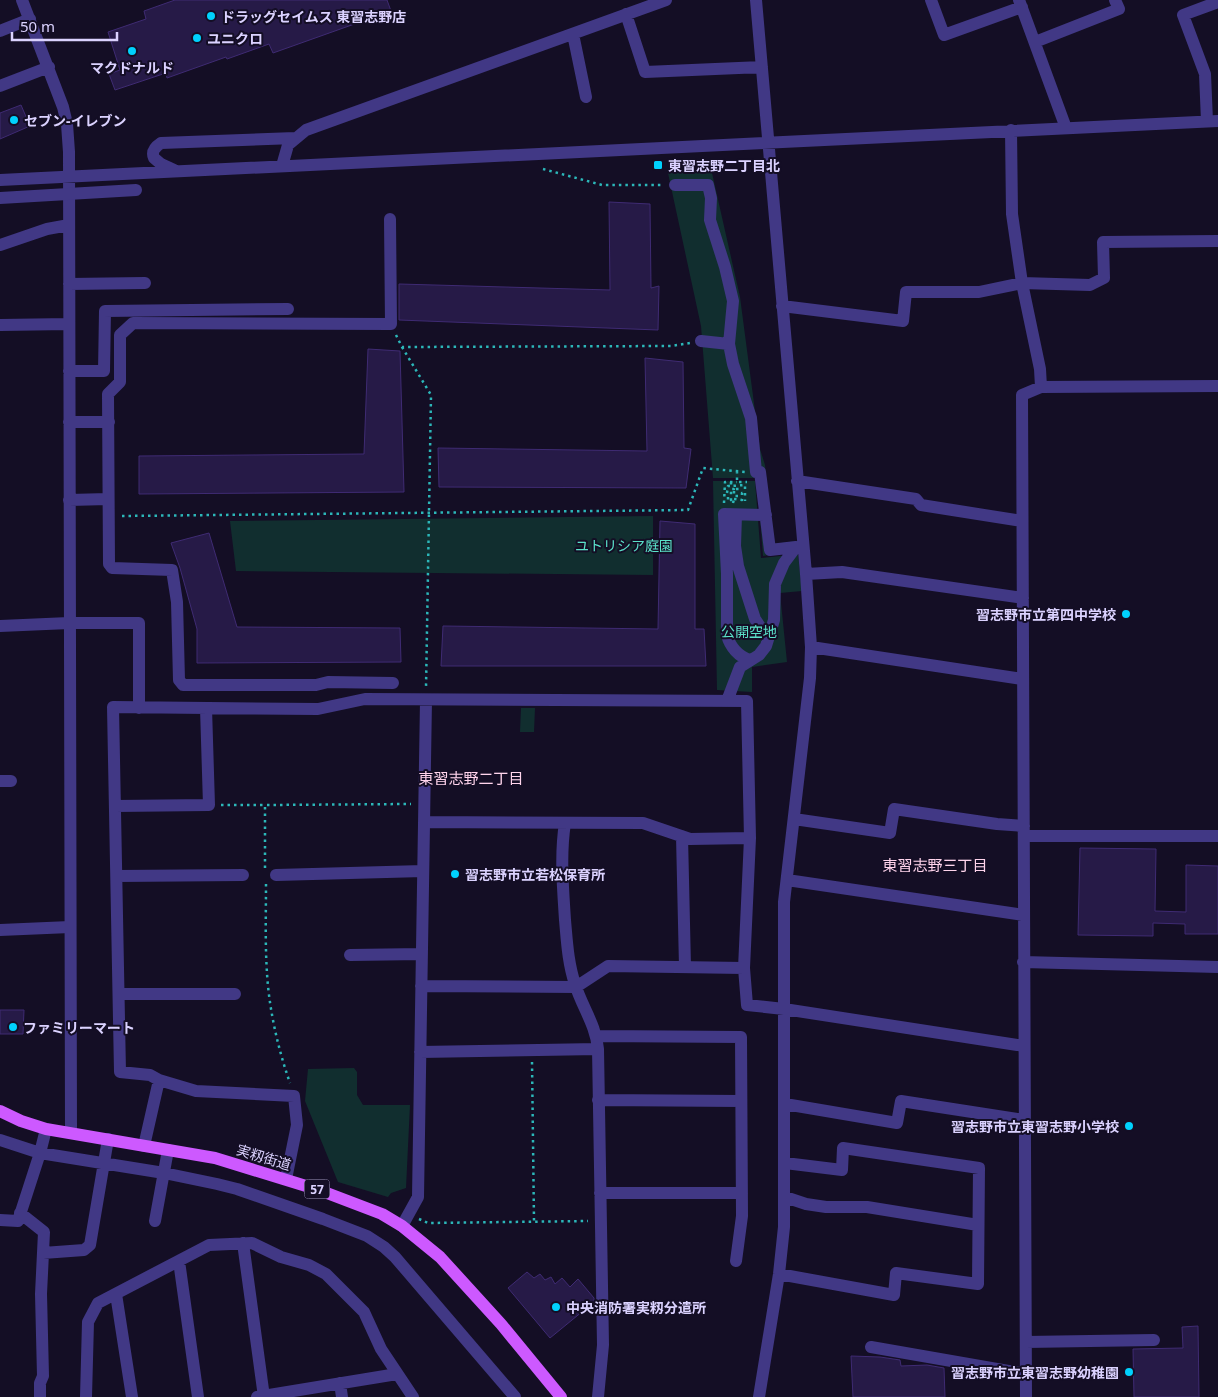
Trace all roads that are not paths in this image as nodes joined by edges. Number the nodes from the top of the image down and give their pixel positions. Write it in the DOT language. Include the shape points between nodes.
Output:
graph roads {
  1 [pos="22,0"];
  2 [pos="666,0"];
  3 [pos="756,0"];
  4 [pos="931,0"];
  5 [pos="1115,0"];
  6 [pos="1218,2"];
  7 [pos="1021,4"];
  8 [pos="626,14"];
  9 [pos="30,19"];
  10 [pos="0,30"];
  11 [pos="573,34"];
  12 [pos="1034,42"];
  13 [pos="49,67"];
  14 [pos="762,67"];
  15 [pos="0,86"];
  16 [pos="586,97"];
  17 [pos="1212,121"];
  18 [pos="1066,128"];
  19 [pos="1011,130"];
  20 [pos="295,138"];
  21 [pos="768,144"];
  22 [pos="282,166"];
  23 [pos="176,171"];
  24 [pos="69,176"];
  25 [pos="0,180"];
  26 [pos="675,185"];
  27 [pos="136,190"];
  28 [pos="0,198"];
  29 [pos="390,218"];
  30 [pos="69,225"];
  31 [pos="1218,242"];
  32 [pos="0,245"];
  33 [pos="145,283"];
  34 [pos="69,284"];
  35 [pos="1022,284"];
  36 [pos="782,306"];
  37 [pos="288,310"];
  38 [pos="69,324"];
  39 [pos="0,325"];
  40 [pos="710,342"];
  41 [pos="729,344"];
  42 [pos="69,370"];
  43 [pos="1218,386"];
  44 [pos="1041,387"];
  45 [pos="69,422"];
  46 [pos="108,422"];
  47 [pos="797,480"];
  48 [pos="108,499"];
  49 [pos="69,500"];
  50 [pos="737,508"];
  51 [pos="766,515"];
  52 [pos="1022,520"];
  53 [pos="806,574"];
  54 [pos="1023,598"];
  55 [pos="69,623"];
  56 [pos="0,626"];
  57 [pos="768,639"];
  58 [pos="811,647"];
  59 [pos="750,660"];
  60 [pos="1022,679"];
  61 [pos="392,684"];
  62 [pos="426,700"];
  63 [pos="727,701"];
  64 [pos="139,708"];
  65 [pos="206,708"];
  66 [pos="115,806"];
  67 [pos="794,819"];
  68 [pos="424,822"];
  69 [pos="565,823"];
  70 [pos="1024,831"];
  71 [pos="682,836"];
  72 [pos="1218,836"];
  73 [pos="750,838"];
  74 [pos="423,871"];
  75 [pos="243,875"];
  76 [pos="271,875"];
  77 [pos="117,876"];
  78 [pos="787,880"];
  79 [pos="1024,915"];
  80 [pos="70,928"];
  81 [pos="0,930"];
  82 [pos="350,954"];
  83 [pos="422,954"];
  84 [pos="1023,962"];
  85 [pos="684,967"];
  86 [pos="1218,967"];
  87 [pos="744,968"];
  88 [pos="421,986"];
  89 [pos="576,986"];
  90 [pos="119,994"];
  91 [pos="235,994"];
  92 [pos="784,1008"];
  93 [pos="597,1036"];
  94 [pos="1024,1046"];
  95 [pos="598,1049"];
  96 [pos="420,1052"];
  97 [pos="159,1080"];
  98 [pos="598,1100"];
  99 [pos="741,1101"];
  100 [pos="785,1104"];
  101 [pos="0,1111"];
  102 [pos="1024,1120"];
  103 [pos="46,1129"];
  104 [pos="71,1133"];
  105 [pos="108,1139"];
  106 [pos="0,1140"];
  107 [pos="144,1146"];
  108 [pos="168,1150"];
  109 [pos="40,1153"];
  110 [pos="786,1163"];
  111 [pos="104,1164"];
  112 [pos="164,1174"];
  113 [pos="286,1179"];
  114 [pos="742,1192"];
  115 [pos="600,1193"];
  116 [pos="785,1197"];
  117 [pos="20,1213"];
  118 [pos="0,1220"];
  119 [pos="155,1220"];
  120 [pos="978,1225"];
  121 [pos="402,1226"];
  122 [pos="243,1243"];
  123 [pos="43,1253"];
  124 [pos="179,1261"];
  125 [pos="736,1261"];
  126 [pos="779,1274"];
  127 [pos="116,1294"];
  128 [pos="1154,1340"];
  129 [pos="1026,1342"];
  130 [pos="871,1347"];
  131 [pos="397,1374"];
  132 [pos="1026,1374"];
  133 [pos="340,1383"];
  134 [pos="40,1397"];
  135 [pos="86,1397"];
  136 [pos="132,1397"];
  137 [pos="198,1397"];
  138 [pos="261,1397"];
  139 [pos="342,1397"];
  140 [pos="413,1397"];
  141 [pos="515,1397"];
  142 [pos="561,1397"];
  143 [pos="598,1397"];
  144 [pos="759,1397"];
  145 [pos="1026,1397"];
  1 -- 9 [label="street"];
  2 -- 8 [label="street"];
  3 -- 14 [label="street"];
  4 -- 7 [label="street" via="944,35"];
  5 -- 12 [label="street" via="1119,9"];
  6 -- 17 [label="street" via="1183,15 1205,74"];
  7 -- 12 [label="street"];
  8 -- 11 [label="street"];
  8 -- 14 [label="street" via="645,72"];
  9 -- 10 [label="street"];
  9 -- 13 [label="street"];
  11 -- 16 [label="street"];
  11 -- 20 [label="street" via="306,130"];
  12 -- 18 [label="street"];
  13 -- 15 [label="street"];
  13 -- 24 [label="street" via="67,124"];
  14 -- 21 [label="street"];
  17 -- 18 [label="street"];
  18 -- 19 [label="street"];
  19 -- 21 [label="street"];
  19 -- 35 [label="street" via="1012,214"];
  20 -- 22 [label="street" via="288,145"];
  20 -- 23 [label="street" via="155,146 154,158"];
  21 -- 22 [label="street"];
  21 -- 36 [label="street"];
  22 -- 23 [label="street"];
  23 -- 24 [label="street"];
  24 -- 25 [label="street"];
  24 -- 30 [label="street"];
  26 -- 41 [label="street" via="708,185 710,220 733,301"];
  27 -- 28 [label="street, bridge"];
  29 -- 46 [label="street" via="391,324 133,323 120,336 120,382 108,394"];
  30 -- 32 [label="street"];
  30 -- 34 [label="street"];
  31 -- 35 [label="street" via="1104,242 1104,278 1090,285"];
  33 -- 34 [label="street"];
  34 -- 38 [label="street"];
  35 -- 36 [label="street" via="979,292 906,292 903,321"];
  35 -- 44 [label="street"];
  36 -- 47 [label="street"];
  37 -- 42 [label="street" via="106,311 104,371"];
  38 -- 39 [label="street"];
  38 -- 42 [label="street"];
  40 -- 41 [label="street"];
  41 -- 51 [label="street" via="751,418 756,472 760,472"];
  42 -- 45 [label="street"];
  43 -- 44 [label="street"];
  44 -- 52 [label="street" via="1022,395"];
  45 -- 46 [label="street"];
  45 -- 49 [label="street"];
  46 -- 48 [label="street"];
  47 -- 52 [label="street" via="916,499 921,505"];
  47 -- 53 [label="street"];
  48 -- 49 [label="street"];
  48 -- 61 [label="street" via="109,564 112,568 172,570 177,602 179,680 183,685"];
  49 -- 55 [label="street"];
  50 -- 51 [label="street"];
  50 -- 57 [label="street" via="735,546 738,566 755,619"];
  50 -- 59 [label="street" via="724,514 728,574 727,635 736,652"];
  51 -- 57 [label="street" via="770,550 796,547 784,563 775,584 774,620"];
  52 -- 54 [label="street"];
  53 -- 54 [label="street" via="842,572"];
  53 -- 58 [label="street"];
  54 -- 60 [label="street"];
  55 -- 56 [label="street"];
  55 -- 64 [label="street" via="139,623"];
  55 -- 80 [label="street"];
  57 -- 59 [label="street" via="763,650"];
  58 -- 60 [label="street"];
  58 -- 67 [label="street"];
  59 -- 63 [label="street" via="740,667"];
  60 -- 70 [label="street"];
  62 -- 63 [label="street"];
  62 -- 65 [label="street" via="366,699 318,709"];
  62 -- 68 [label="street"];
  63 -- 73 [label="street" via="748,701"];
  64 -- 65 [label="street"];
  64 -- 66 [label="street" via="114,707"];
  65 -- 66 [label="street" via="209,805"];
  66 -- 77 [label="street"];
  67 -- 70 [label="street" via="890,833 894,809"];
  67 -- 78 [label="street"];
  68 -- 69 [label="street"];
  68 -- 74 [label="street"];
  69 -- 71 [label="street" via="642,823"];
  69 -- 89 [label="street" via="563,896 568,960"];
  70 -- 72 [label="street"];
  70 -- 79 [label="street"];
  71 -- 73 [label="street" via="690,839"];
  71 -- 85 [label="street"];
  73 -- 87 [label="street"];
  74 -- 76 [label="street"];
  74 -- 83 [label="street"];
  75 -- 77 [label="street"];
  77 -- 90 [label="street"];
  78 -- 79 [label="street"];
  78 -- 92 [label="street"];
  79 -- 84 [label="street"];
  80 -- 81 [label="street"];
  80 -- 104 [label="street"];
  82 -- 83 [label="street"];
  83 -- 88 [label="street"];
  84 -- 86 [label="street"];
  84 -- 94 [label="street"];
  85 -- 87 [label="street"];
  85 -- 89 [label="street" via="608,966"];
  87 -- 92 [label="street" via="747,1005"];
  88 -- 89 [label="street"];
  88 -- 96 [label="street"];
  89 -- 93 [label="street"];
  90 -- 91 [label="street"];
  90 -- 97 [label="street" via="120,1072 150,1075"];
  92 -- 94 [label="street"];
  92 -- 100 [label="street"];
  93 -- 95 [label="street"];
  93 -- 99 [label="street" via="741,1037"];
  94 -- 102 [label="street"];
  95 -- 96 [label="street"];
  95 -- 98 [label="street"];
  96 -- 121 [label="street" via="418,1197"];
  97 -- 107 [label="street"];
  97 -- 113 [label="street" via="196,1091 294,1096 297,1125"];
  98 -- 99 [label="street"];
  98 -- 115 [label="street"];
  99 -- 114 [label="street"];
  100 -- 102 [label="street" via="897,1123 901,1101"];
  100 -- 110 [label="street"];
  101 -- 103 [label="main road, 実籾街道 / 57"];
  102 -- 129 [label="street"];
  103 -- 104 [label="main road, 実籾街道 / 57"];
  103 -- 109 [label="street"];
  104 -- 105 [label="main road, 実籾街道 / 57"];
  105 -- 107 [label="main road, 実籾街道 / 57"];
  105 -- 111 [label="street"];
  106 -- 109 [label="street"];
  107 -- 108 [label="main road, 実籾街道 / 57"];
  108 -- 112 [label="street"];
  108 -- 113 [label="main road, 実籾街道 / 57" via="215,1158"];
  109 -- 111 [label="street"];
  109 -- 117 [label="street"];
  110 -- 116 [label="street"];
  110 -- 120 [label="street" via="842,1170 843,1148 979,1168"];
  111 -- 112 [label="street"];
  111 -- 123 [label="street" via="90,1245 84,1250"];
  112 -- 119 [label="street"];
  112 -- 141 [label="street" via="237,1189 377,1242 412,1275"];
  113 -- 121 [label="main road, 実籾街道 / 57" via="351,1201"];
  114 -- 115 [label="street"];
  114 -- 125 [label="street"];
  115 -- 143 [label="street" via="603,1345"];
  116 -- 120 [label="street" via="826,1207 867,1207"];
  116 -- 126 [label="street"];
  117 -- 118 [label="street" via="18,1221"];
  117 -- 123 [label="street" via="44,1232"];
  120 -- 126 [label="street" via="978,1284 896,1273 894,1295"];
  121 -- 142 [label="main road, 実籾街道 / 57" via="463,1281"];
  122 -- 124 [label="street" via="209,1245"];
  122 -- 131 [label="street" via="252,1242 326,1274 364,1312"];
  122 -- 138 [label="street"];
  123 -- 134 [label="street" via="43,1376"];
  124 -- 127 [label="street"];
  124 -- 137 [label="street"];
  126 -- 144 [label="street"];
  127 -- 135 [label="street" via="98,1303 88,1322"];
  127 -- 136 [label="street"];
  128 -- 129 [label="street"];
  129 -- 132 [label="street"];
  130 -- 132 [label="street"];
  131 -- 133 [label="street"];
  131 -- 140 [label="street"];
  132 -- 145 [label="street"];
  133 -- 138 [label="street"];
  133 -- 139 [label="street"];
}
